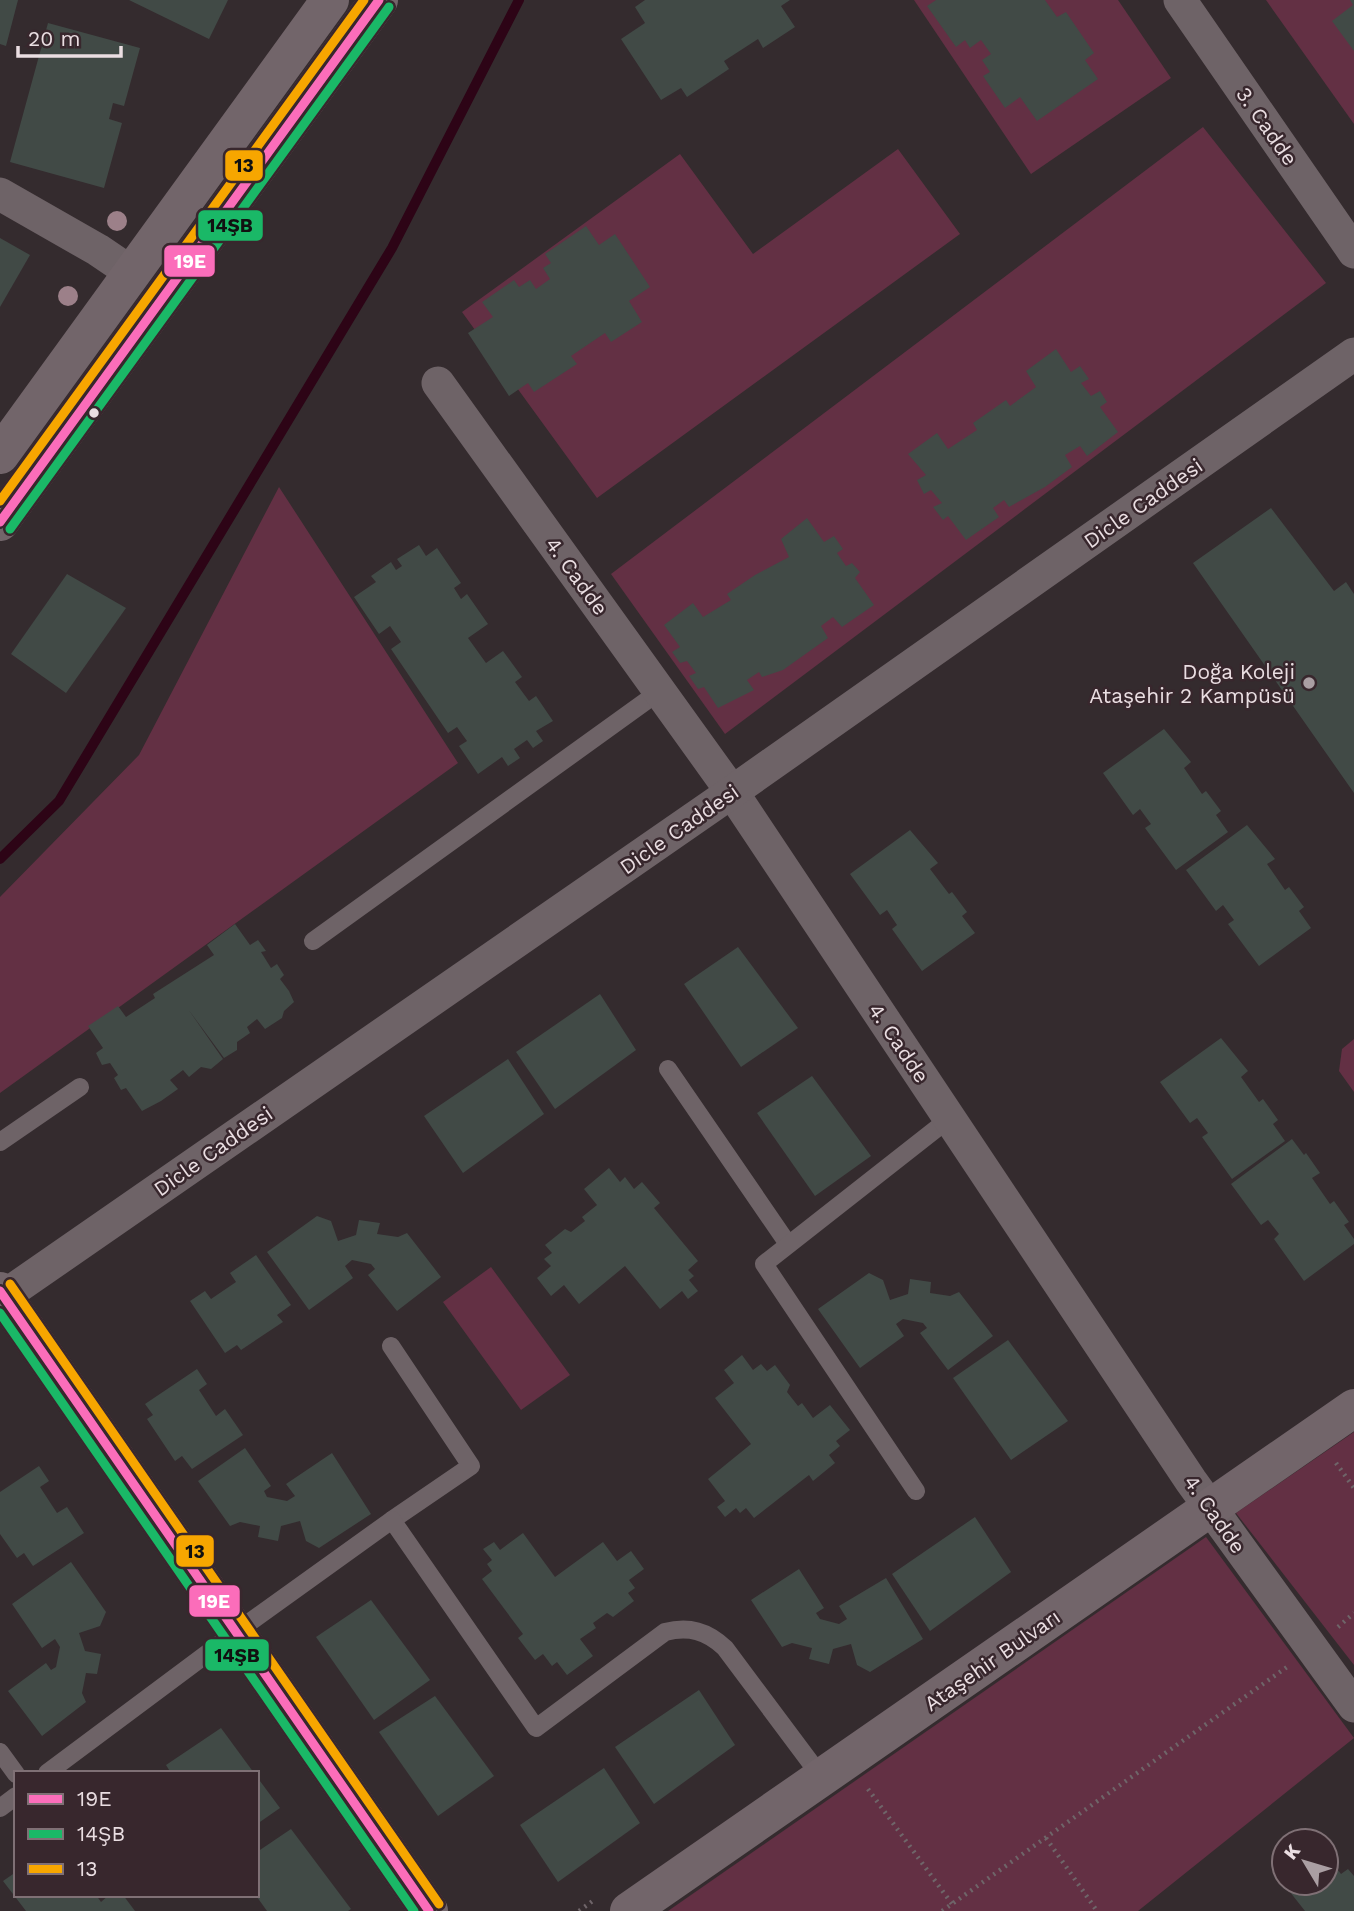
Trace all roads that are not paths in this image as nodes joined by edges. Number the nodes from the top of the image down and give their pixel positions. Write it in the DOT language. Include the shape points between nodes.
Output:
graph roads {
  1 [pos="330,0"];
  2 [pos="379,0"];
  3 [pos="1180,0"];
  4 [pos="0,194"];
  5 [pos="1354,252"];
  6 [pos="132,273"];
  7 [pos="165,296"];
  8 [pos="1354,354"];
  9 [pos="438,383"];
  10 [pos="0,455"];
  11 [pos="0,522"];
  12 [pos="660,691"];
  13 [pos="732,792"];
  14 [pos="313,941"];
  15 [pos="668,1069"];
  16 [pos="80,1087"];
  17 [pos="950,1118"];
  18 [pos="0,1142"];
  19 [pos="789,1244"];
  20 [pos="1,1295"];
  21 [pos="391,1346"];
  22 [pos="1354,1408"];
  23 [pos="916,1491"];
  24 [pos="1210,1509"];
  25 [pos="392,1520"];
  26 [pos="236,1632"];
  27 [pos="1354,1706"];
  28 [pos="0,1752"];
  29 [pos="834,1769"];
  30 [pos="14,1771"];
  31 [pos="50,1771"];
  32 [pos="429,1911"];
  33 [pos="629,1911"];
  1 -- 6 [label="street"];
  2 -- 7 [label="street"];
  3 -- 5 [label="street, 3. Cadde"];
  4 -- 6 [label="street"];
  6 -- 7 [label="street"];
  6 -- 10 [label="street"];
  7 -- 11 [label="street"];
  8 -- 13 [label="street, Dicle Caddesi"];
  9 -- 12 [label="street, 4. Cadde"];
  12 -- 13 [label="street, 4. Cadde"];
  12 -- 14 [label="lane"];
  13 -- 17 [label="street, 4. Cadde"];
  13 -- 20 [label="street, Dicle Caddesi"];
  15 -- 19 [label="lane"];
  16 -- 18 [label="lane"];
  17 -- 19 [label="lane"];
  17 -- 24 [label="street, 4. Cadde"];
  19 -- 23 [label="lane" via="764,1264"];
  20 -- 26 [label="street"];
  21 -- 25 [label="lane" via="471,1466"];
  22 -- 24 [label="street, Ataşehir Bulvarı"];
  24 -- 27 [label="street, 4. Cadde"];
  24 -- 29 [label="street, Ataşehir Bulvarı"];
  25 -- 26 [label="lane"];
  25 -- 29 [label="lane" via="536,1728 665,1632 693,1629 716,1639"];
  26 -- 31 [label="lane"];
  26 -- 32 [label="street"];
  28 -- 30 [label="lane"];
  29 -- 33 [label="street, Ataşehir Bulvarı"];
}
